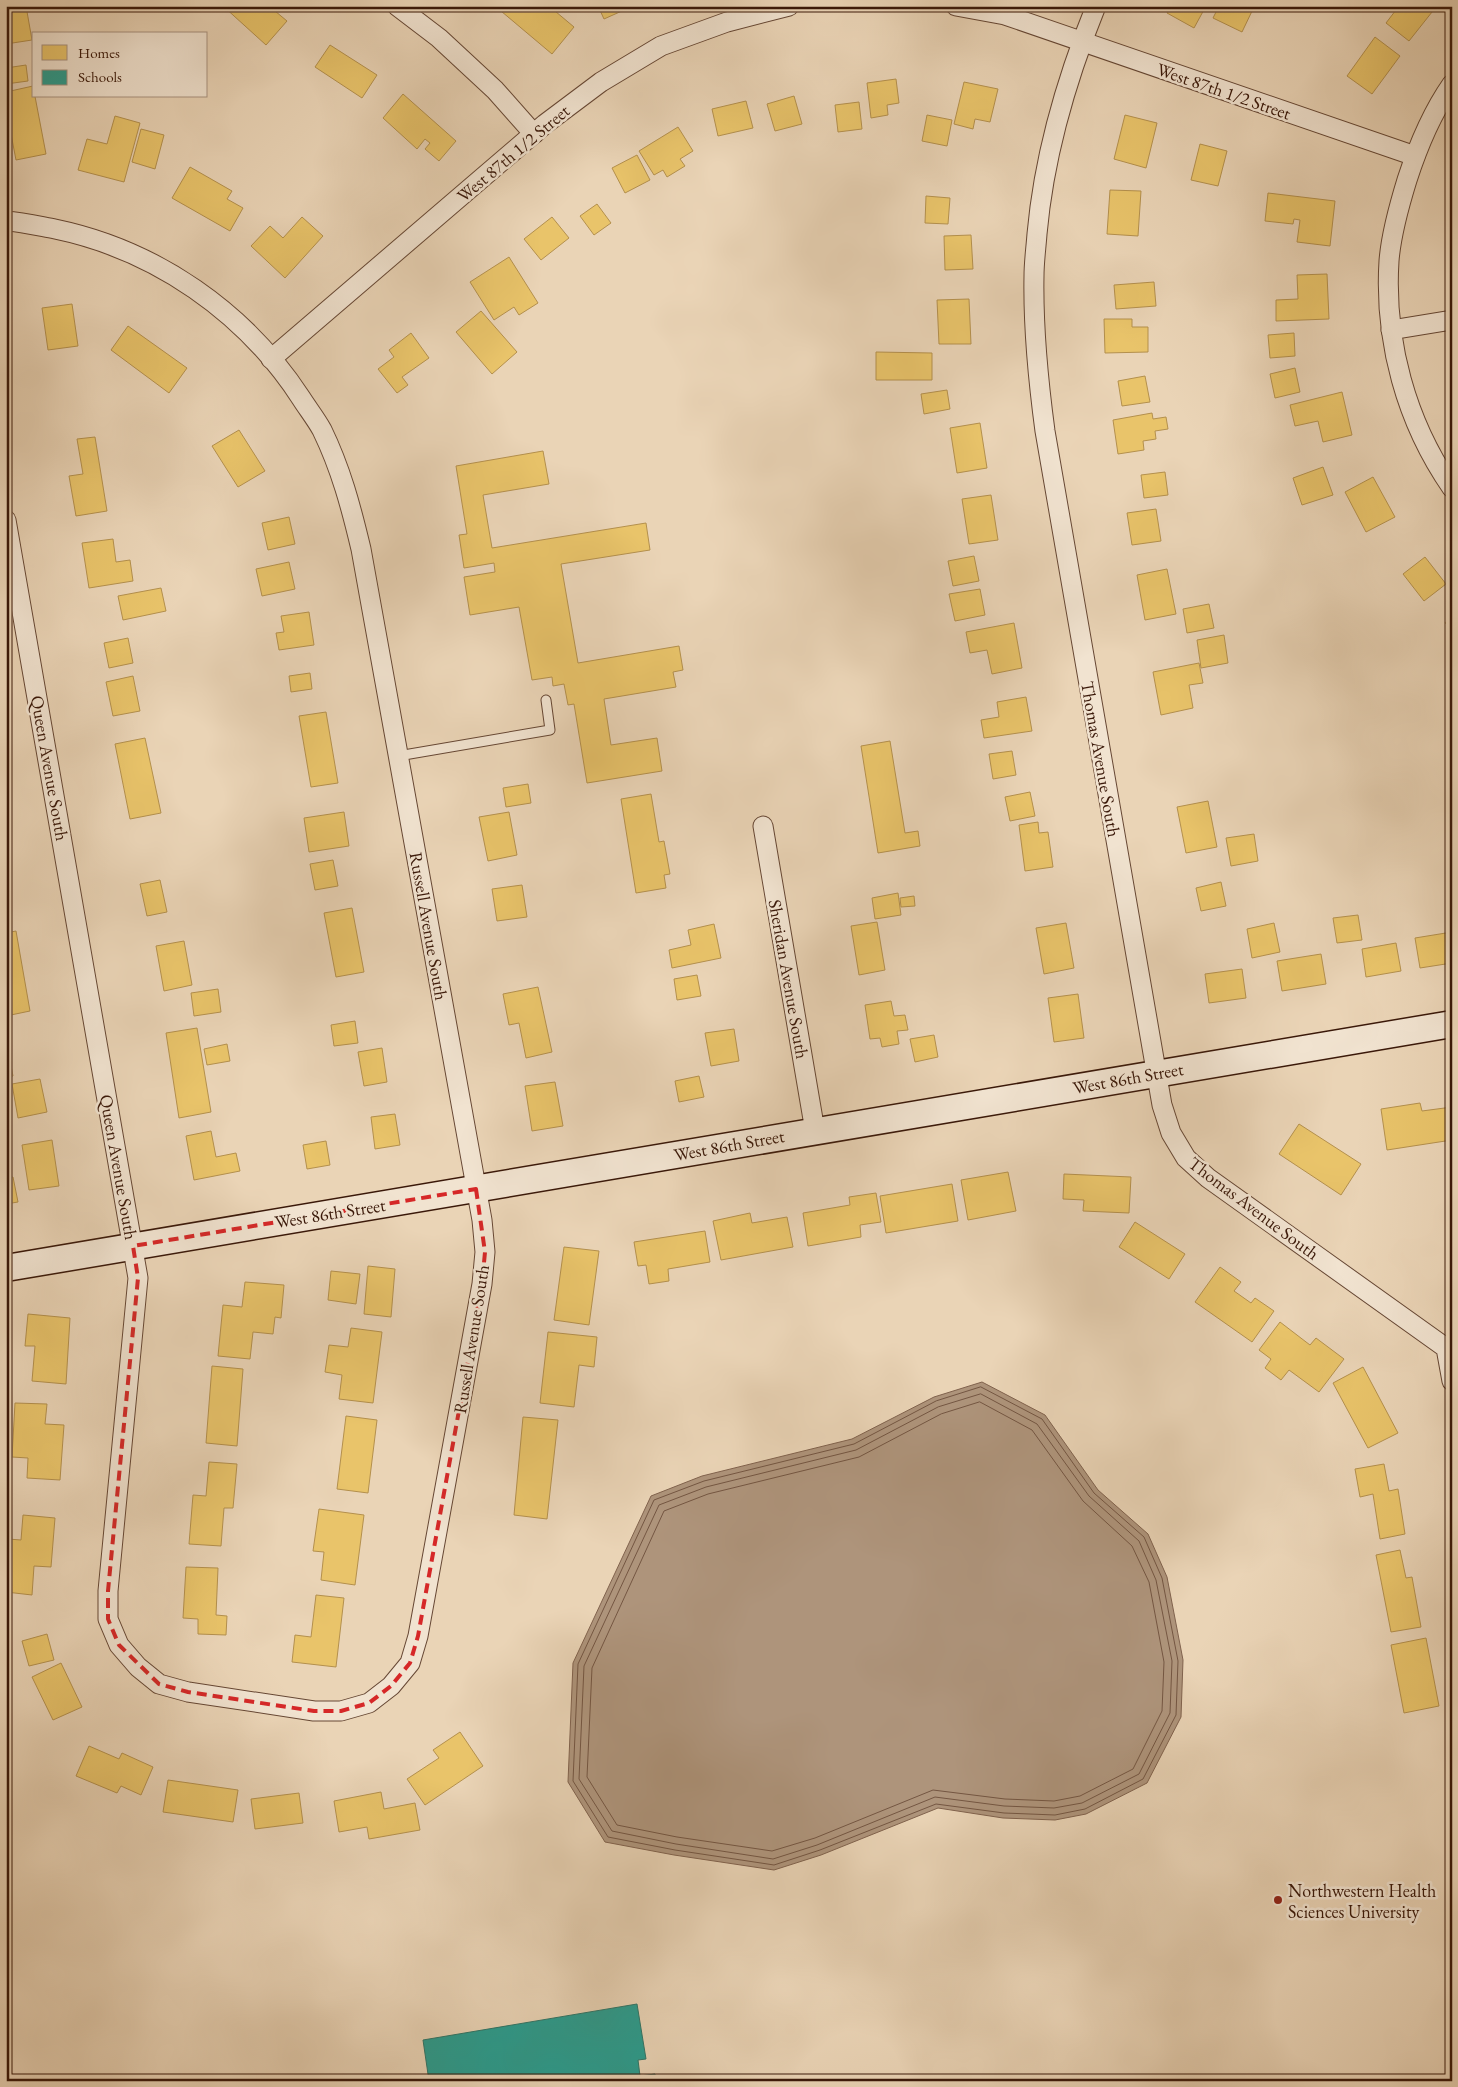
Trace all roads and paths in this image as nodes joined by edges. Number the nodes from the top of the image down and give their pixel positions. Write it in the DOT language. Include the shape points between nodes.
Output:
graph roads {
  1 [pos="397,6"];
  2 [pos="789,6"];
  3 [pos="956,6"];
  4 [pos="1096,6"];
  5 [pos="1081,42"];
  6 [pos="1452,84"];
  7 [pos="534,134"];
  8 [pos="1415,156"];
  9 [pos="6,221"];
  10 [pos="1452,320"];
  11 [pos="1391,330"];
  12 [pos="272,359"];
  13 [pos="1452,488"];
  14 [pos="6,520"];
  15 [pos="546,700"];
  16 [pos="398,756"];
  17 [pos="763,826"];
  18 [pos="1452,1024"];
  19 [pos="1156,1074"];
  20 [pos="815,1131"];
  21 [pos="476,1189"];
  22 [pos="133,1246"];
  23 [pos="6,1268"];
  24 [pos="1449,1350"];
  25 [pos="1452,1381"];
  26 [pos="275,1705"];
  1 -- 7 [label="street" via="495,90"];
  2 -- 7 [label="street, West 87th 1/2 Street" via="727,22 662,46 600,82"];
  3 -- 5 [label="street, West 87th 1/2 Street" via="1005,15"];
  4 -- 5 [label="street, Thomas Avenue South"];
  5 -- 8 [label="street, West 87th 1/2 Street"];
  5 -- 19 [label="street, Thomas Avenue South" via="1057,117 1041,194 1034,274 1035,353 1045,431"];
  6 -- 8 [label="street" via="1436,108"];
  7 -- 12 [label="street, West 87th 1/2 Street"];
  8 -- 11 [label="street" via="1398,208 1389,261"];
  9 -- 12 [label="street, Russell Avenue South" via="81,235 139,256 195,288 244,328"];
  10 -- 11 [label="street"];
  11 -- 13 [label="street" via="1398,369 1415,420 1438,468"];
  12 -- 16 [label="street, Russell Avenue South" via="321,429 346,488 361,549"];
  14 -- 22 [label="street, Queen Avenue South"];
  15 -- 16 [label="lane" via="550,730"];
  16 -- 21 [label="street, Russell Avenue South"];
  17 -- 20 [label="street, Sheridan Avenue South"];
  18 -- 19 [label="street, West 86th Street"];
  19 -- 20 [label="street, West 86th Street"];
  19 -- 24 [label="street, Thomas Avenue South" via="1171,1133 1186,1158 1208,1178"];
  20 -- 21 [label="street, West 86th Street"];
  21 -- 22 [label="street, West 86th Street"];
  21 -- 26 [label="street, Russell Avenue South" via="485,1252 482,1284 418,1636 410,1663 391,1686 369,1703 341,1711"];
  22 -- 23 [label="street, West 86th Street"];
  22 -- 26 [label="street, Queen Avenue South" via="138,1278 108,1619 119,1645 138,1667 160,1684 188,1692"];
  24 -- 25 [label="street, Thomas Avenue South"];
}
